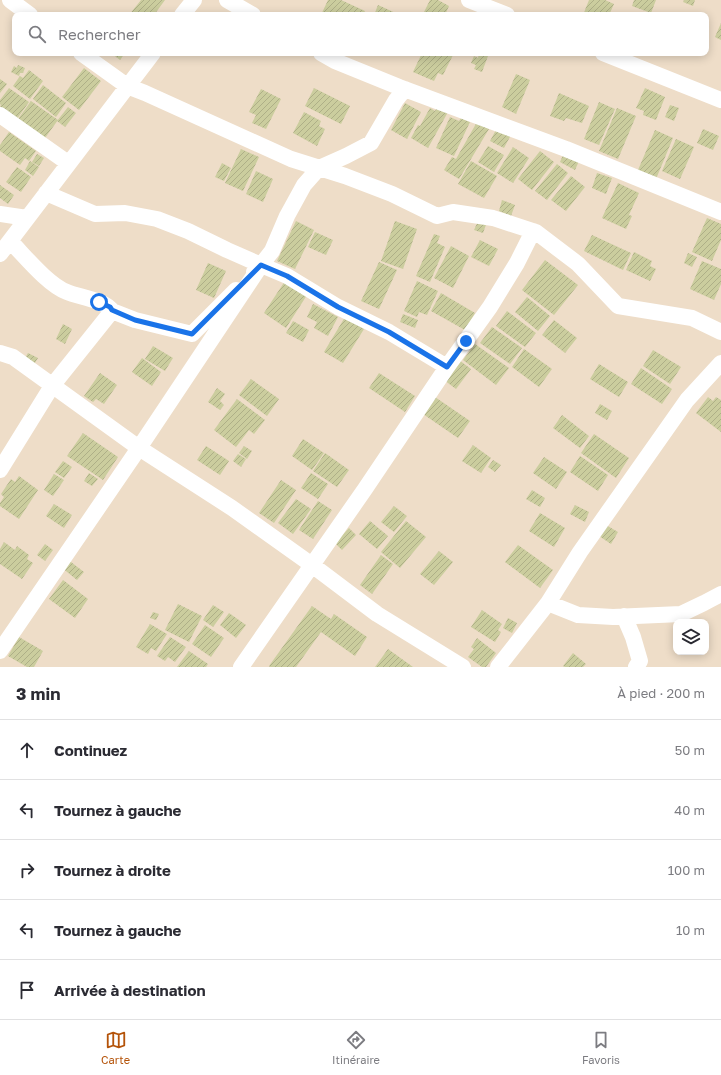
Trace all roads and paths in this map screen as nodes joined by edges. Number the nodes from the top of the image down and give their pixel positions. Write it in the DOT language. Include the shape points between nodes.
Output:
graph roads {
  1 [pos="10,0"];
  2 [pos="194,0"];
  3 [pos="227,0"];
  4 [pos="469,0"];
  5 [pos="26,12"];
  6 [pos="184,12"];
  7 [pos="248,12"];
  8 [pos="499,12"];
  9 [pos="86,56"];
  10 [pos="151,56"];
  11 [pos="326,56"];
  12 [pos="611,56"];
  13 [pos="127,86"];
  14 [pos="405,89"];
  15 [pos="721,100"];
  16 [pos="0,115"];
  17 [pos="68,163"];
  18 [pos="319,168"];
  19 [pos="46,193"];
  20 [pos="721,212"];
  21 [pos="0,214"];
  22 [pos="27,218"];
  23 [pos="533,231"];
  24 [pos="10,241"];
  25 [pos="0,254"];
  26 [pos="261,265"];
  27 [pos="112,310"];
  28 [pos="721,332"];
  29 [pos="0,354"];
  30 [pos="721,363"];
  31 [pos="447,367"];
  32 [pos="52,386"];
  33 [pos="139,448"];
  34 [pos="0,470"];
  35 [pos="312,565"];
  36 [pos="721,594"];
  37 [pos="548,603"];
  38 [pos="624,616"];
  39 [pos="20,621"];
  40 [pos="0,630"];
  41 [pos="0,651"];
  42 [pos="241,667"];
  43 [pos="463,667"];
  44 [pos="498,667"];
  45 [pos="636,667"];
  1 -- 5 [label="street"];
  2 -- 6 [label="street"];
  3 -- 7 [label="street"];
  4 -- 8 [label="street"];
  9 -- 13 [label="street"];
  10 -- 13 [label="street"];
  11 -- 14 [label="street"];
  12 -- 15 [label="street"];
  13 -- 17 [label="street"];
  13 -- 18 [label="street" via="291,159"];
  14 -- 18 [label="street" via="371,143"];
  14 -- 20 [label="street" via="566,149"];
  16 -- 17 [label="street"];
  17 -- 19 [label="street"];
  18 -- 23 [label="street" via="392,194 437,216 453,212 493,218"];
  18 -- 26 [label="street" via="304,185 272,251"];
  19 -- 22 [label="street"];
  19 -- 26 [label="street" via="95,214 125,212 157,219"];
  21 -- 22 [label="street"];
  22 -- 24 [label="street"];
  23 -- 28 [label="street" via="578,264 618,306 692,318"];
  23 -- 31 [label="street" via="490,307"];
  24 -- 25 [label="street"];
  24 -- 27 [label="street" via="52,283 65,292 99,302"];
  26 -- 27 [label="street" via="192,334 135,320"];
  26 -- 31 [label="street" via="287,276"];
  26 -- 33 [label="street"];
  27 -- 32 [label="street"];
  29 -- 32 [label="street" via="13,357"];
  30 -- 37 [label="street" via="687,400 580,552"];
  31 -- 35 [label="street"];
  32 -- 33 [label="street"];
  32 -- 34 [label="street"];
  33 -- 35 [label="street" via="232,508"];
  33 -- 39 [label="street"];
  35 -- 42 [label="street"];
  35 -- 43 [label="street" via="377,614"];
  36 -- 38 [label="street" via="681,614"];
  37 -- 38 [label="street" via="578,615"];
  37 -- 44 [label="street"];
  38 -- 45 [label="street" via="640,661"];
  39 -- 40 [label="street"];
  39 -- 41 [label="street"];
}
